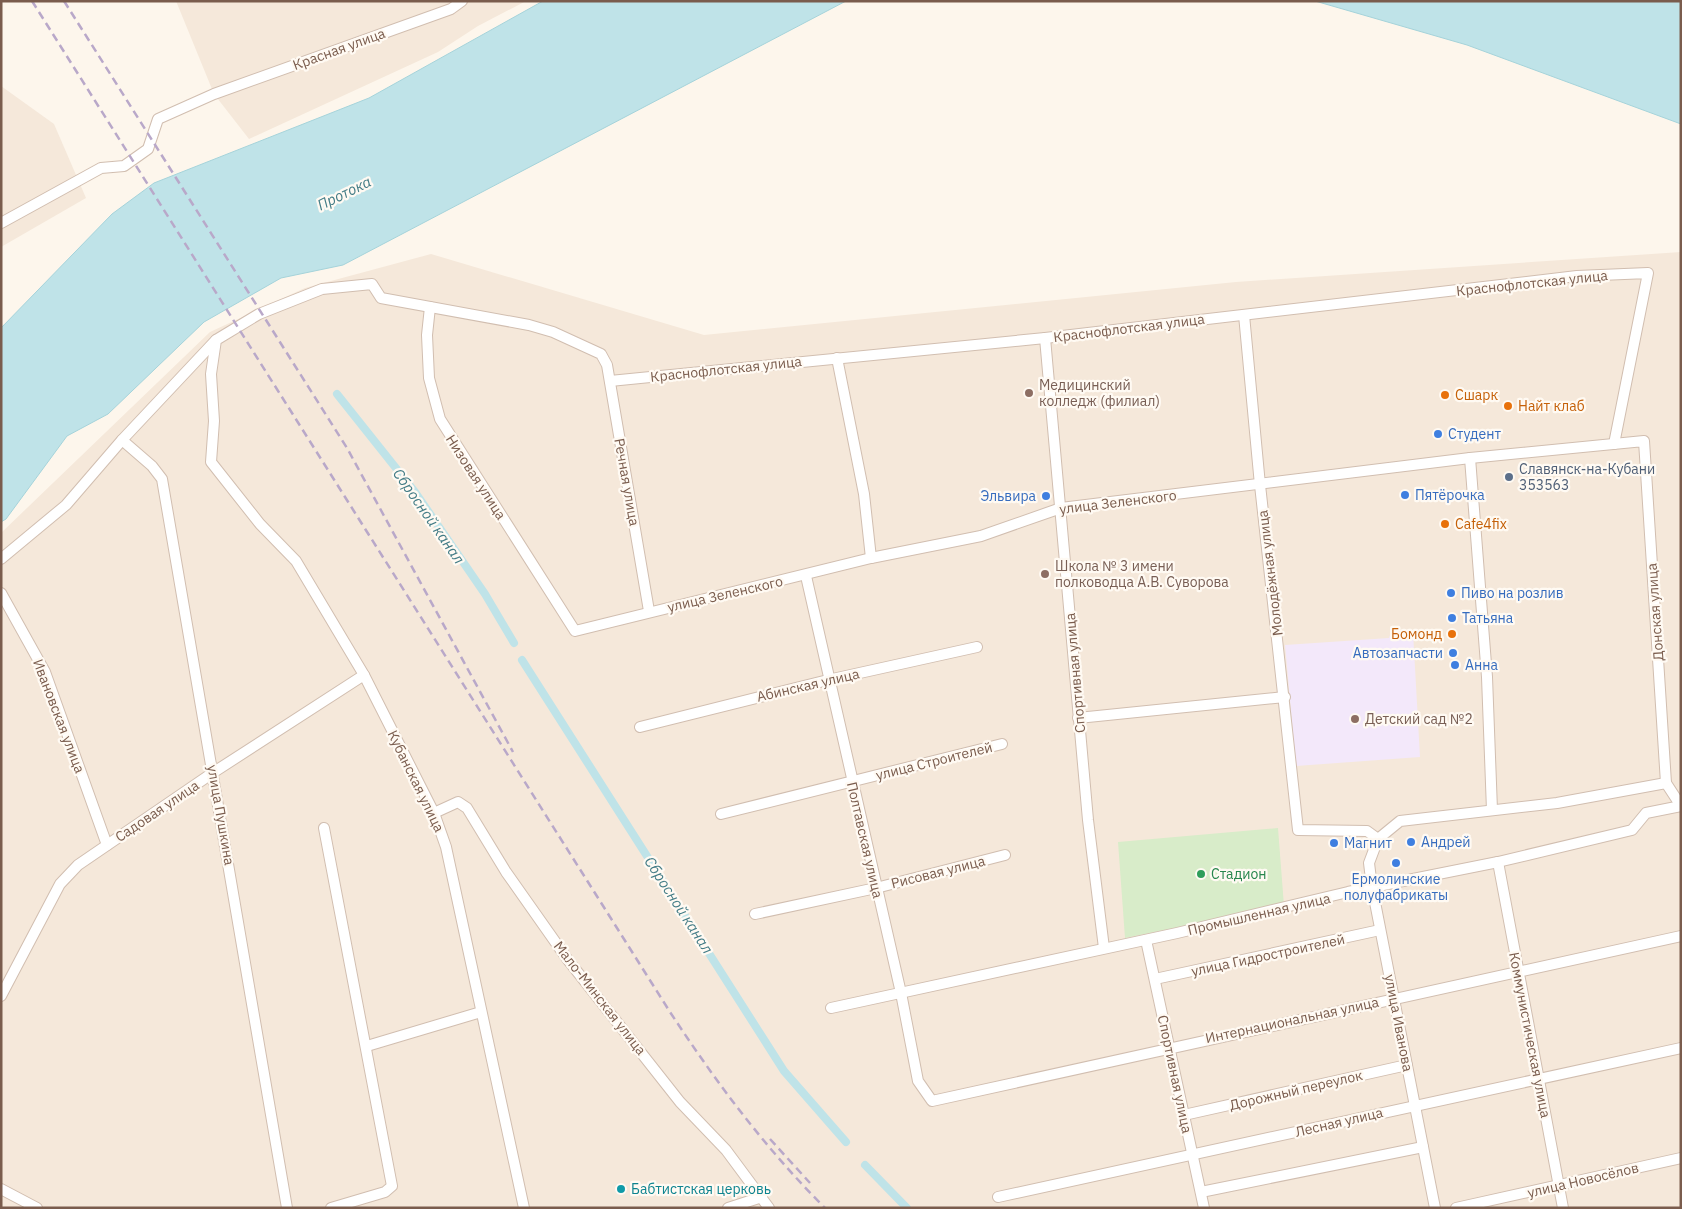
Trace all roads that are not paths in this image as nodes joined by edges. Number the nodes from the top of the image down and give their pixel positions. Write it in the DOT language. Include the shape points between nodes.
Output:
graph roads {
  1 [pos="462,1"];
  2 [pos="1,222"];
  3 [pos="430,307"];
  4 [pos="1244,315"];
  5 [pos="1045,338"];
  6 [pos="216,340"];
  7 [pos="837,358"];
  8 [pos="610,381"];
  9 [pos="122,440"];
  10 [pos="1644,441"];
  11 [pos="1614,444"];
  12 [pos="1470,458"];
  13 [pos="1260,485"];
  14 [pos="1061,508"];
  15 [pos="1,558"];
  16 [pos="872,558"];
  17 [pos="806,576"];
  18 [pos="1,593"];
  19 [pos="650,612"];
  20 [pos="575,631"];
  21 [pos="977,647"];
  22 [pos="364,675"];
  23 [pos="828,680"];
  24 [pos="1284,697"];
  25 [pos="1078,718"];
  26 [pos="640,726"];
  27 [pos="1002,744"];
  28 [pos="214,772"];
  29 [pos="851,781"];
  30 [pos="1666,783"];
  31 [pos="1681,806"];
  32 [pos="1492,810"];
  33 [pos="434,813"];
  34 [pos="721,814"];
  35 [pos="324,828"];
  36 [pos="1378,839"];
  37 [pos="107,845"];
  38 [pos="1005,855"];
  39 [pos="1498,862"];
  40 [pos="1372,887"];
  41 [pos="876,888"];
  42 [pos="755,914"];
  43 [pos="1380,930"];
  44 [pos="1681,936"];
  45 [pos="1146,940"];
  46 [pos="1104,948"];
  47 [pos="1518,970"];
  48 [pos="1155,979"];
  49 [pos="901,993"];
  50 [pos="1,996"];
  51 [pos="1394,997"];
  52 [pos="831,1008"];
  53 [pos="481,1012"];
  54 [pos="367,1046"];
  55 [pos="1170,1047"];
  56 [pos="1681,1048"];
  57 [pos="1407,1065"];
  58 [pos="1539,1077"];
  59 [pos="932,1101"];
  60 [pos="1415,1105"];
  61 [pos="1184,1115"];
  62 [pos="1423,1147"];
  63 [pos="1193,1155"];
  64 [pos="1681,1158"];
  65 [pos="1559,1185"];
  66 [pos="1,1189"];
  67 [pos="1201,1192"];
  68 [pos="762,1197"];
  69 [pos="998,1197"];
  70 [pos="37,1208"];
  71 [pos="288,1208"];
  72 [pos="331,1208"];
  73 [pos="524,1208"];
  74 [pos="728,1208"];
  75 [pos="769,1208"];
  76 [pos="1204,1208"];
  77 [pos="1435,1208"];
  78 [pos="1456,1208"];
  79 [pos="1564,1208"];
  1 -- 2 [label="street, Красная улица" via="452,9 214,94 158,119 148,149 124,166 101,168"];
  3 -- 6 [label="street" via="381,298 372,284 322,289 259,314"];
  3 -- 8 [label="street, Речная улица" via="553,332 601,354 607,364"];
  3 -- 20 [label="street, Низовая улица" via="426,335 429,378 440,419"];
  4 -- 5 [label="street, Краснофлотская улица"];
  4 -- 11 [label="street, Краснофлотская улица" via="1577,276 1648,273"];
  4 -- 13 [label="street, Молодёжная улица"];
  5 -- 7 [label="street, Краснофлотская улица"];
  5 -- 14 [label="street, Спортивная улица"];
  6 -- 9 [label="street"];
  6 -- 22 [label="street, Кубанская улица" via="211,374 214,421 211,462 260,524 296,561"];
  7 -- 8 [label="street, Краснофлотская улица"];
  7 -- 16 [label="street" via="864,494"];
  8 -- 19 [label="street, Речная улица"];
  9 -- 15 [label="street" via="66,505"];
  9 -- 28 [label="street, улица Пушкина" via="152,466 162,480"];
  10 -- 11 [label="street, улица Зеленского"];
  10 -- 30 [label="street, Донская улица"];
  11 -- 12 [label="street, улица Зеленского"];
  12 -- 13 [label="street, улица Зеленского"];
  12 -- 32 [label="street" via="1487,677"];
  13 -- 14 [label="street, улица Зеленского"];
  13 -- 24 [label="street, Молодёжная улица"];
  14 -- 16 [label="street, улица Зеленского" via="981,536"];
  14 -- 25 [label="street, Спортивная улица"];
  16 -- 17 [label="street, улица Зеленского"];
  17 -- 19 [label="street, улица Зеленского"];
  17 -- 23 [label="street, Полтавская улица"];
  18 -- 37 [label="street, Ивановская улица" via="45,672"];
  19 -- 20 [label="street, улица Зеленского"];
  21 -- 23 [label="street, Абинская улица"];
  22 -- 28 [label="street, Садовая улица"];
  22 -- 33 [label="street, Кубанская улица"];
  23 -- 26 [label="street, Абинская улица"];
  23 -- 29 [label="street, Полтавская улица"];
  24 -- 25 [label="street"];
  24 -- 36 [label="street, Молодёжная улица" via="1298,830 1366,831"];
  25 -- 46 [label="street, Спортивная улица"];
  27 -- 29 [label="street, улица Строителей"];
  28 -- 37 [label="street, Садовая улица"];
  28 -- 71 [label="street, улица Пушкина"];
  29 -- 34 [label="street, улица Строителей"];
  29 -- 41 [label="street, Полтавская улица"];
  30 -- 31 [label="street, Промышленная улица"];
  30 -- 32 [label="street"];
  31 -- 39 [label="street, Промышленная улица" via="1646,814 1632,830"];
  32 -- 36 [label="street" via="1400,821"];
  33 -- 53 [label="street, Кубанская улица" via="446,848"];
  33 -- 68 [label="street, Мало-Минская улица" via="458,802 468,808 506,872 568,960 680,1102 726,1150"];
  35 -- 54 [label="street"];
  36 -- 40 [label="street, улица Иванова" via="1369,863"];
  37 -- 50 [label="street, Садовая улица" via="78,865 60,884"];
  38 -- 41 [label="street, Рисовая улица"];
  39 -- 40 [label="street, Промышленная улица"];
  39 -- 47 [label="street, Коммунистическая улица"];
  40 -- 43 [label="street, улица Иванова"];
  40 -- 45 [label="street, Промышленная улица"];
  41 -- 42 [label="street, Рисовая улица"];
  41 -- 49 [label="street, Полтавская улица"];
  43 -- 48 [label="street, улица Гидростроителей"];
  43 -- 51 [label="street, улица Иванова"];
  44 -- 47 [label="street, Интернациональная улица"];
  45 -- 46 [label="street, Промышленная улица"];
  45 -- 48 [label="street, Спортивная улица"];
  46 -- 49 [label="street, Промышленная улица"];
  47 -- 51 [label="street, Интернациональная улица"];
  47 -- 58 [label="street, Коммунистическая улица"];
  48 -- 55 [label="street, Спортивная улица"];
  49 -- 52 [label="street, Промышленная улица"];
  49 -- 59 [label="street, Полтавская улица" via="918,1081"];
  51 -- 55 [label="street, Интернациональная улица"];
  51 -- 57 [label="street, улица Иванова"];
  53 -- 54 [label="street"];
  53 -- 73 [label="street, Кубанская улица"];
  54 -- 72 [label="street" via="392,1186 385,1192"];
  55 -- 59 [label="street, Интернациональная улица"];
  55 -- 61 [label="street, Спортивная улица"];
  56 -- 58 [label="street, Лесная улица"];
  57 -- 60 [label="street, улица Иванова"];
  57 -- 61 [label="street, Дорожный переулок"];
  58 -- 60 [label="street, Лесная улица"];
  58 -- 65 [label="street, Коммунистическая улица"];
  60 -- 62 [label="street, улица Иванова"];
  60 -- 63 [label="street, Лесная улица"];
  61 -- 63 [label="street, Спортивная улица"];
  62 -- 67 [label="street"];
  62 -- 77 [label="street, улица Иванова"];
  63 -- 67 [label="street, Спортивная улица"];
  63 -- 69 [label="street, Лесная улица"];
  64 -- 65 [label="street, улица Новосёлов"];
  65 -- 78 [label="street, улица Новосёлов"];
  65 -- 79 [label="street, Коммунистическая улица"];
  66 -- 70 [label="street"];
  67 -- 76 [label="street, Спортивная улица"];
  68 -- 74 [label="street"];
  68 -- 75 [label="street, Мало-Минская улица"];
}
